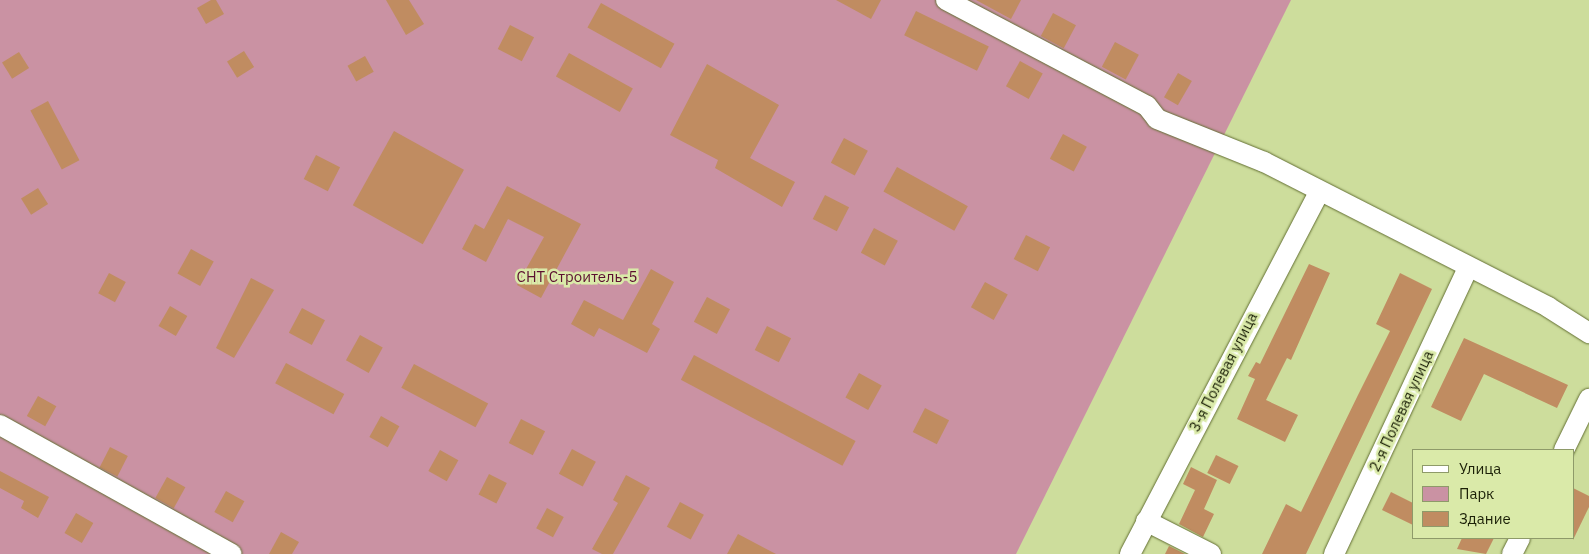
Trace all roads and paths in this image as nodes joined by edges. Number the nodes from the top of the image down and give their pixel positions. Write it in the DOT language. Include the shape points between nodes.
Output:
graph roads {
  1 [pos="946,0"];
  2 [pos="1319,192"];
  3 [pos="1468,268"];
  4 [pos="1589,333"];
  5 [pos="1589,399"];
  6 [pos="0,426"];
  7 [pos="1564,449"];
  8 [pos="1146,522"];
  9 [pos="1520,539"];
  10 [pos="232,554"];
  11 [pos="1130,554"];
  12 [pos="1211,554"];
  13 [pos="1334,554"];
  14 [pos="1512,554"];
  1 -- 2 [label="street" via="1147,106 1157,119 1218,140"];
  2 -- 3 [label="street"];
  2 -- 8 [label="street, 3-я Полевая улица"];
  3 -- 4 [label="street"];
  3 -- 13 [label="street, 2-я Полевая улица"];
  5 -- 7 [label="street"];
  6 -- 10 [label="street"];
  8 -- 11 [label="street, 3-я Полевая улица"];
  8 -- 12 [label="street"];
  9 -- 14 [label="street"];
}
